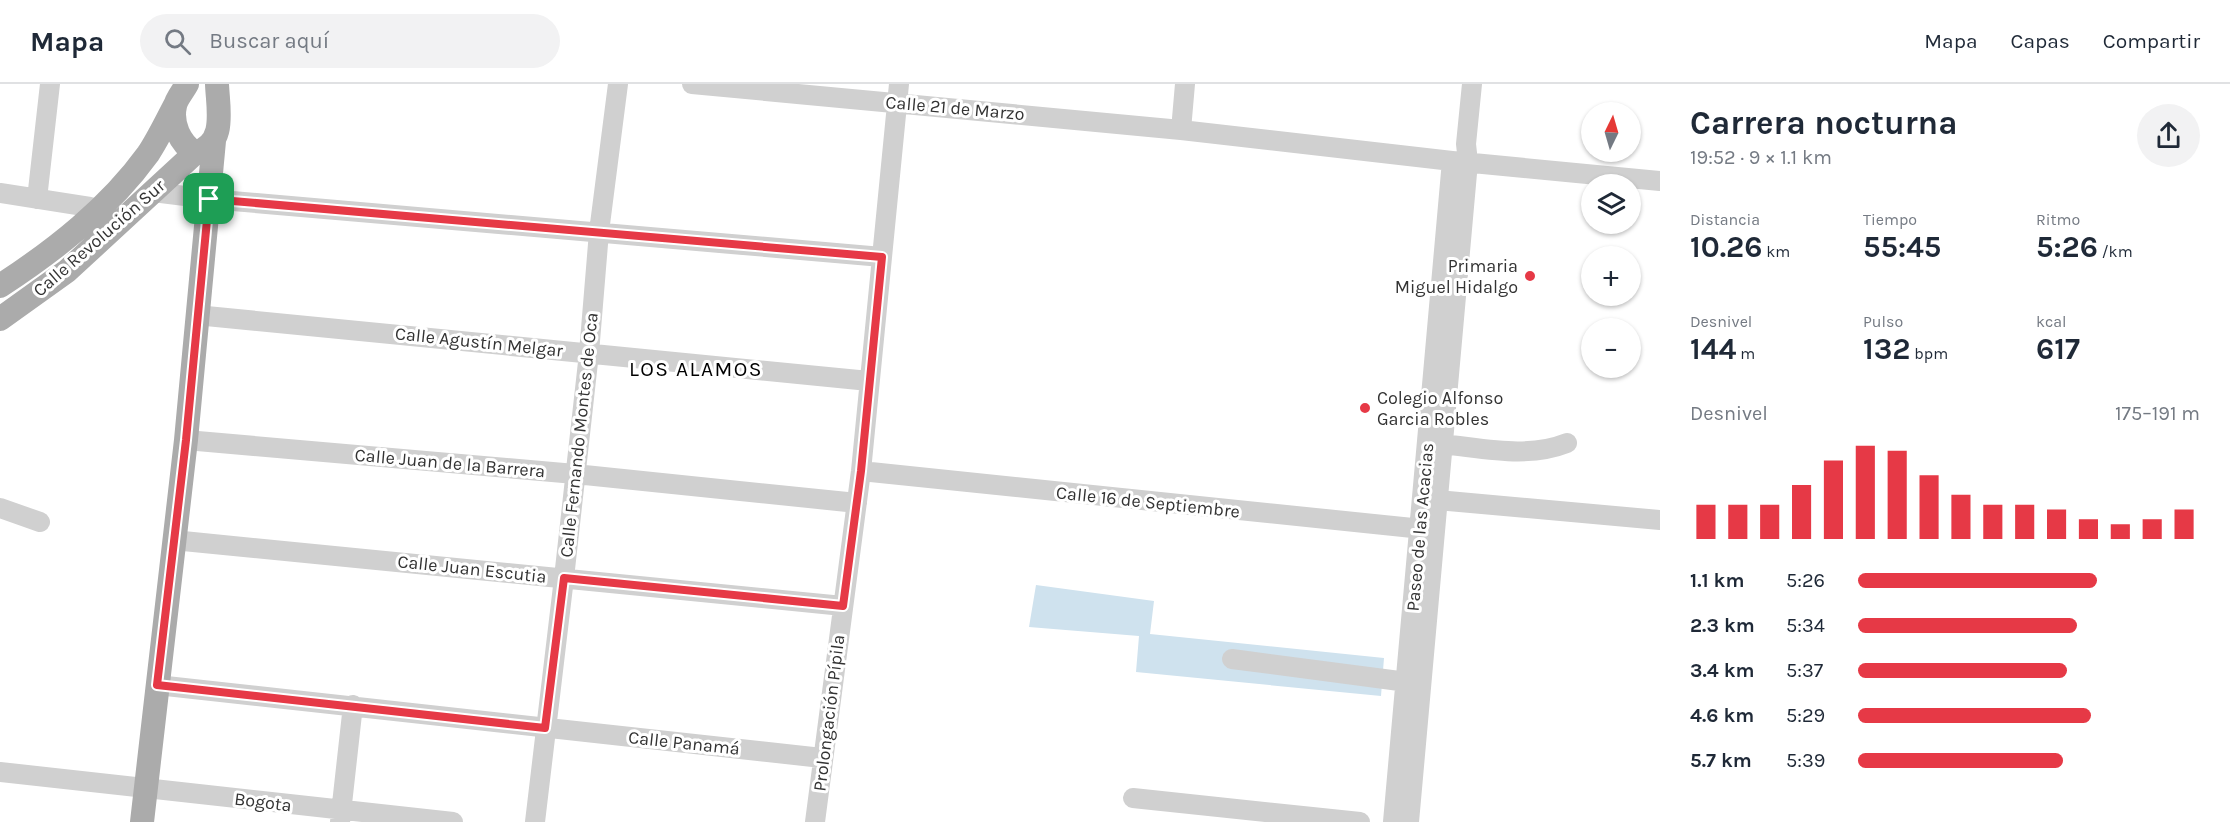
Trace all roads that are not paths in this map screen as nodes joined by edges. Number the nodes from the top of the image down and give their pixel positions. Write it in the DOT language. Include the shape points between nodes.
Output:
graph roads {
  1 [pos="50,84"];
  2 [pos="187,84"];
  3 [pos="618,84"];
  4 [pos="692,84"];
  5 [pos="1185,84"];
  6 [pos="1472,84"];
  7 [pos="215,85"];
  8 [pos="898,93"];
  9 [pos="175,105"];
  10 [pos="1181,130"];
  11 [pos="204,147"];
  12 [pos="1462,156"];
  13 [pos="1660,181"];
  14 [pos="153,192"];
  15 [pos="0,193"];
  16 [pos="37,199"];
  17 [pos="209,199"];
  18 [pos="100,209"];
  19 [pos="120,223"];
  20 [pos="599,231"];
  21 [pos="882,257"];
  22 [pos="0,286"];
  23 [pos="196,315"];
  24 [pos="0,319"];
  25 [pos="589,353"];
  26 [pos="869,381"];
  27 [pos="186,440"];
  28 [pos="1567,443"];
  29 [pos="1442,444"];
  30 [pos="861,471"];
  31 [pos="575,474"];
  32 [pos="1430,500"];
  33 [pos="858,503"];
  34 [pos="0,508"];
  35 [pos="1660,520"];
  36 [pos="40,522"];
  37 [pos="1427,530"];
  38 [pos="173,540"];
  39 [pos="564,578"];
  40 [pos="843,606"];
  41 [pos="1232,659"];
  42 [pos="1407,682"];
  43 [pos="157,685"];
  44 [pos="353,705"];
  45 [pos="545,728"];
  46 [pos="822,758"];
  47 [pos="0,772"];
  48 [pos="146,788"];
  49 [pos="1133,798"];
  50 [pos="341,816"];
  51 [pos="142,822"];
  52 [pos="453,822"];
  53 [pos="535,822"];
  54 [pos="815,822"];
  55 [pos="1360,822"];
  56 [pos="1393,822"];
  57 [pos="1409,822"];
  1 -- 16 [label="street"];
  2 -- 9 [label="main road, Calle Revolución Sur"];
  3 -- 20 [label="street, Calle Fernando Montes de Oca"];
  4 -- 8 [label="street, Calle 21 de Marzo"];
  5 -- 10 [label="street"];
  6 -- 12 [label="street"];
  7 -- 11 [label="main road" via="219,98 218,126"];
  8 -- 10 [label="street, Calle 21 de Marzo"];
  8 -- 21 [label="street, Prolongación Pípila"];
  9 -- 11 [label="main road" via="177,133 185,146"];
  9 -- 18 [label="main road, Calle Revolución Sur" via="147,154"];
  10 -- 12 [label="street, Calle 21 de Marzo"];
  11 -- 14 [label="main road, Calle Revolución Sur"];
  11 -- 17 [label="main road"];
  12 -- 13 [label="street, Calle 21 de Marzo"];
  12 -- 29 [label="street, Paseo de las Acacias"];
  12 -- 32 [label="street, Paseo de las Acacias"];
  14 -- 17 [label="street"];
  14 -- 19 [label="main road, Calle Revolución Sur"];
  15 -- 16 [label="street"];
  16 -- 18 [label="street"];
  17 -- 20 [label="street"];
  17 -- 23 [label="main road"];
  18 -- 19 [label="street"];
  18 -- 22 [label="main road, Calle Revolución Sur" via="33,265"];
  19 -- 24 [label="main road, Calle Revolución Sur" via="67,271"];
  20 -- 21 [label="street"];
  20 -- 25 [label="street, Calle Fernando Montes de Oca"];
  21 -- 26 [label="street, Prolongación Pípila"];
  23 -- 25 [label="street, Calle Agustín Melgar"];
  23 -- 27 [label="main road"];
  25 -- 26 [label="street, Calle Agustín Melgar"];
  25 -- 31 [label="street, Calle Fernando Montes de Oca"];
  26 -- 30 [label="street, Prolongación Pípila"];
  27 -- 31 [label="street, Calle Juan de la Barrera"];
  27 -- 38 [label="main road"];
  28 -- 29 [label="street" via="1527,452"];
  29 -- 32 [label="street, Paseo de las Acacias"];
  30 -- 33 [label="street, Prolongación Pípila"];
  30 -- 37 [label="street, Calle 16 de Septiembre"];
  31 -- 33 [label="street, Calle Juan de la Barrera"];
  31 -- 39 [label="street, Calle Fernando Montes de Oca"];
  32 -- 35 [label="street"];
  32 -- 37 [label="street, Paseo de las Acacias"];
  33 -- 40 [label="street, Prolongación Pípila"];
  34 -- 36 [label="street"];
  37 -- 42 [label="street, Paseo de las Acacias"];
  37 -- 57 [label="street, Paseo de las Acacias"];
  38 -- 39 [label="street, Calle Juan Escutia"];
  38 -- 43 [label="main road"];
  39 -- 40 [label="street, Calle Juan Escutia"];
  39 -- 45 [label="street, Calle Fernando Montes de Oca"];
  40 -- 46 [label="street, Prolongación Pípila"];
  41 -- 42 [label="street"];
  42 -- 56 [label="street, Paseo de las Acacias"];
  43 -- 44 [label="street, Calle Panamá"];
  43 -- 48 [label="main road"];
  44 -- 45 [label="street, Calle Panamá"];
  44 -- 50 [label="street"];
  45 -- 46 [label="street, Calle Panamá"];
  45 -- 53 [label="street, Calle Fernando Montes de Oca"];
  46 -- 54 [label="street, Prolongación Pípila"];
  47 -- 48 [label="street, Bogota"];
  48 -- 50 [label="street, Bogota"];
  48 -- 51 [label="main road"];
  49 -- 55 [label="street"];
  50 -- 52 [label="street, Bogota"];
}
